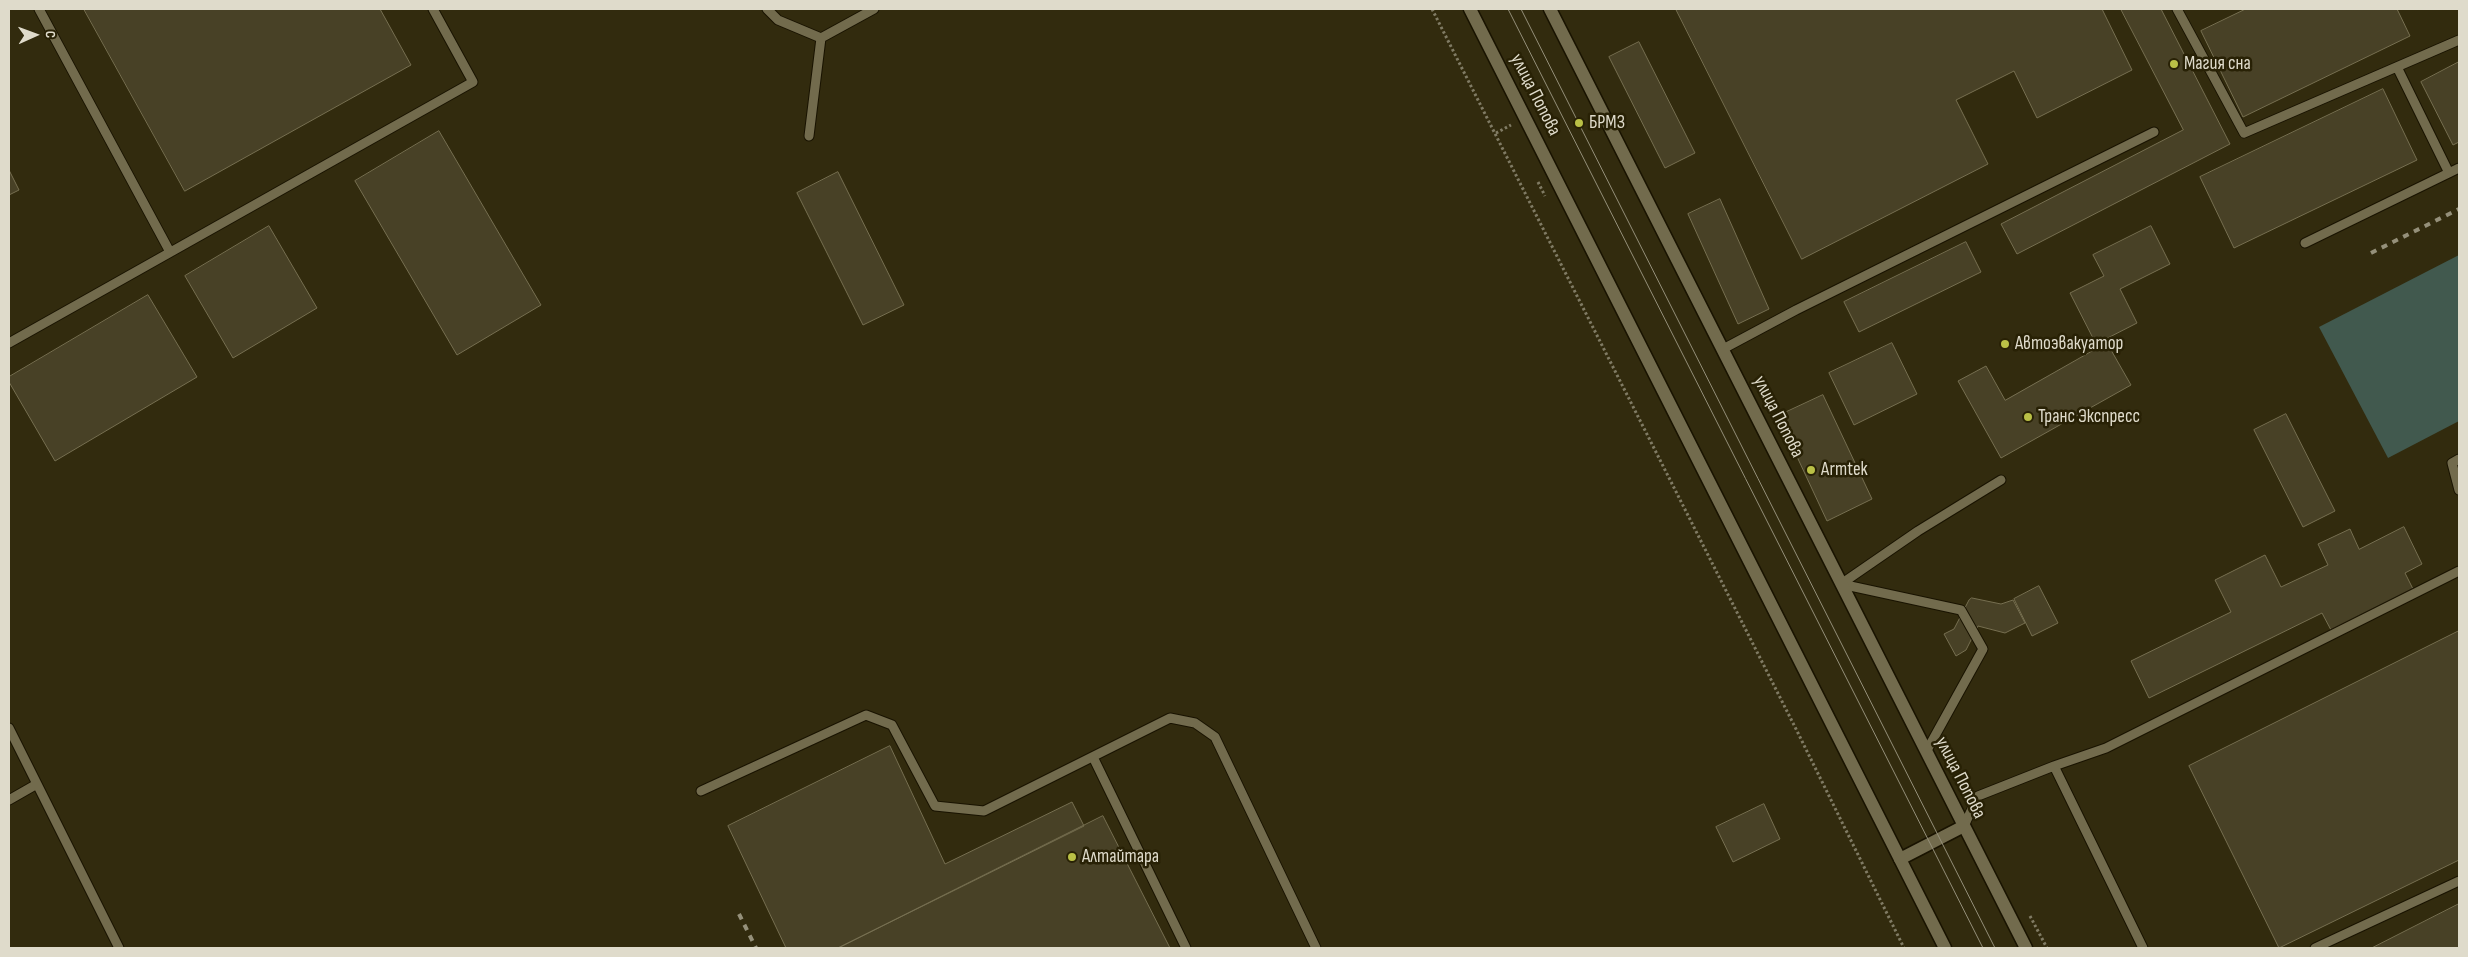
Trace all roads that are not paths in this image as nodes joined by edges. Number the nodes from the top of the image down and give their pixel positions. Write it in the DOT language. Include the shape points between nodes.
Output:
graph roads {
  1 [pos="39,9"];
  2 [pos="432,9"];
  3 [pos="767,9"];
  4 [pos="874,9"];
  5 [pos="1470,9"];
  6 [pos="1550,9"];
  7 [pos="2177,9"];
  8 [pos="821,38"];
  9 [pos="2459,40"];
  10 [pos="2397,67"];
  11 [pos="2154,132"];
  12 [pos="809,136"];
  13 [pos="2459,168"];
  14 [pos="2449,173"];
  15 [pos="2305,243"];
  16 [pos="170,252"];
  17 [pos="9,343"];
  18 [pos="1722,349"];
  19 [pos="2459,459"];
  20 [pos="2001,480"];
  21 [pos="2459,490"];
  22 [pos="2459,571"];
  23 [pos="1842,584"];
  24 [pos="9,728"];
  25 [pos="1926,752"];
  26 [pos="1093,757"];
  27 [pos="2054,766"];
  28 [pos="36,784"];
  29 [pos="701,791"];
  30 [pos="9,800"];
  31 [pos="1964,826"];
  32 [pos="1900,859"];
  33 [pos="2459,881"];
  34 [pos="119,948"];
  35 [pos="1186,948"];
  36 [pos="1316,948"];
  37 [pos="1945,948"];
  38 [pos="2026,948"];
  39 [pos="2143,948"];
  40 [pos="2315,948"];
  1 -- 16 [label="lane"];
  2 -- 16 [label="lane" via="473,82"];
  3 -- 8 [label="lane" via="778,20"];
  4 -- 8 [label="lane"];
  5 -- 32 [label="main road, улица Попова"];
  6 -- 18 [label="main road, улица Попова"];
  7 -- 10 [label="lane" via="2244,133"];
  8 -- 12 [label="lane"];
  9 -- 10 [label="lane"];
  10 -- 14 [label="lane"];
  11 -- 18 [label="lane"];
  13 -- 14 [label="lane"];
  14 -- 15 [label="lane"];
  16 -- 17 [label="lane"];
  18 -- 23 [label="main road, улица Попова"];
  19 -- 21 [label="lane" via="2452,463"];
  20 -- 23 [label="lane" via="1918,530"];
  22 -- 27 [label="lane" via="2106,748"];
  23 -- 25 [label="main road, улица Попова"];
  23 -- 25 [label="lane" via="1960,610 1983,648"];
  24 -- 28 [label="lane"];
  25 -- 31 [label="main road, улица Попова"];
  26 -- 29 [label="lane" via="984,811 935,806 892,725 866,715"];
  26 -- 35 [label="lane"];
  26 -- 36 [label="lane" via="1170,718 1195,722 1215,737"];
  27 -- 31 [label="lane" via="1978,796"];
  27 -- 39 [label="lane"];
  28 -- 30 [label="lane"];
  28 -- 34 [label="lane"];
  31 -- 32 [label="main road"];
  31 -- 38 [label="main road, улица Попова"];
  32 -- 37 [label="main road, улица Попова"];
  33 -- 40 [label="lane"];
}
